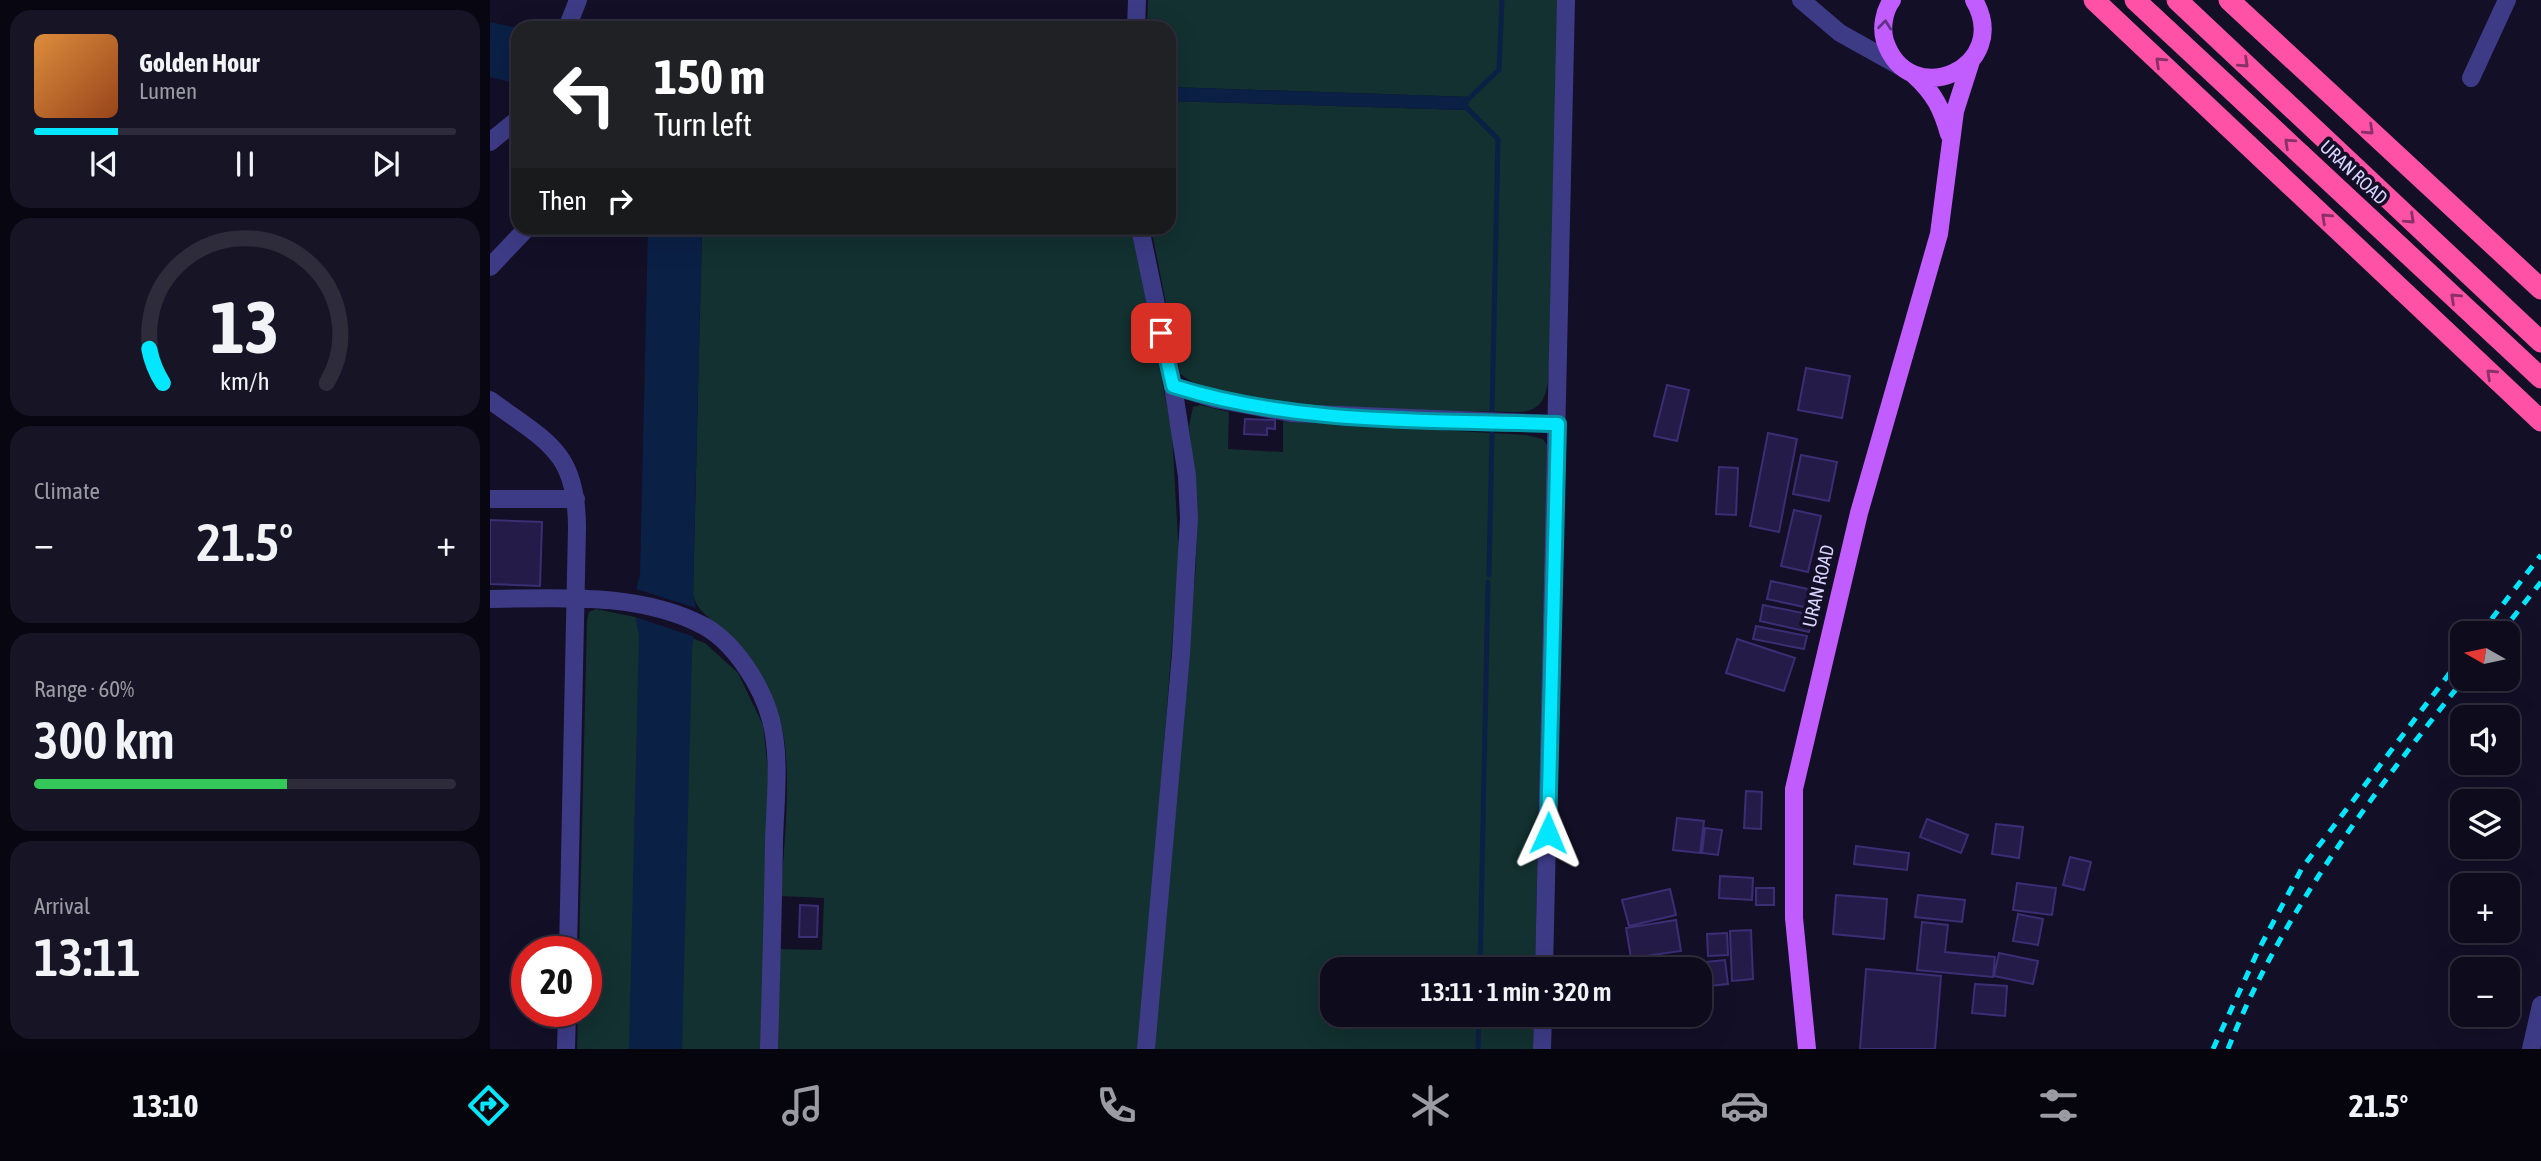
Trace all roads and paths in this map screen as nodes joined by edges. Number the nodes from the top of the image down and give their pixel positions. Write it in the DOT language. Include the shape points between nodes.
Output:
graph roads {
  1 [pos="578,0"];
  2 [pos="1137,0"];
  3 [pos="1566,0"];
  4 [pos="1801,0"];
  5 [pos="1892,0"];
  6 [pos="1975,0"];
  7 [pos="2094,0"];
  8 [pos="2135,0"];
  9 [pos="2177,0"];
  10 [pos="2229,0"];
  11 [pos="2507,0"];
  12 [pos="570,21"];
  13 [pos="1136,21"];
  14 [pos="1972,61"];
  15 [pos="1908,71"];
  16 [pos="2471,78"];
  17 [pos="511,125"];
  18 [pos="1951,141"];
  19 [pos="490,142"];
  20 [pos="520,235"];
  21 [pos="1141,235"];
  22 [pos="490,267"];
  23 [pos="2541,289"];
  24 [pos="2541,342"];
  25 [pos="2541,378"];
  26 [pos="1173,386"];
  27 [pos="490,400"];
  28 [pos="2541,421"];
  29 [pos="1558,424"];
  30 [pos="490,499"];
  31 [pos="576,499"];
  32 [pos="576,598"];
  33 [pos="490,599"];
  34 [pos="568,936"];
  35 [pos="1544,957"];
  36 [pos="2541,1005"];
  37 [pos="567,1027"];
  38 [pos="1543,1027"];
  39 [pos="566,1049"];
  40 [pos="769,1049"];
  41 [pos="1146,1049"];
  42 [pos="1542,1049"];
  43 [pos="1807,1049"];
  44 [pos="2531,1049"];
  1 -- 12 [label="street"];
  2 -- 13 [label="street"];
  3 -- 29 [label="street"];
  4 -- 15 [label="street" via="1840,33"];
  15 -- 5 [label="main road, URAN ROAD, one-way" via="1890,54 1884,37 1884,20"];
  6 -- 14 [label="main road, URAN ROAD" via="1983,32"];
  28 -- 7 [label="highway, one-way"];
  25 -- 8 [label="highway, URAN ROAD, one-way"];
  9 -- 24 [label="highway, URAN ROAD, one-way"];
  10 -- 23 [label="highway, one-way"];
  11 -- 16 [label="street"];
  14 -- 15 [label="main road" via="1945,77 1930,79"];
  14 -- 18 [label="main road, URAN ROAD" via="1955,111"];
  15 -- 18 [label="main road, URAN ROAD" via="1930,90 1942,109"];
  17 -- 19 [label="street"];
  18 -- 43 [label="main road, URAN ROAD" via="1939,234 1859,513 1794,789 1794,918"];
  20 -- 22 [label="street"];
  21 -- 26 [label="street"];
  26 -- 29 [label="street" via="1291,413"];
  26 -- 41 [label="street" via="1186,476 1187,569"];
  27 -- 31 [label="street" via="560,455 570,470"];
  29 -- 35 [label="street"];
  30 -- 31 [label="street"];
  31 -- 32 [label="street"];
  32 -- 33 [label="street"];
  32 -- 34 [label="street"];
  32 -- 40 [label="street" via="635,604 696,623 718,636 744,666 765,704 775,739"];
  36 -- 44 [label="street"];
  37 -- 39 [label="street"];
  38 -- 42 [label="street"];
}
